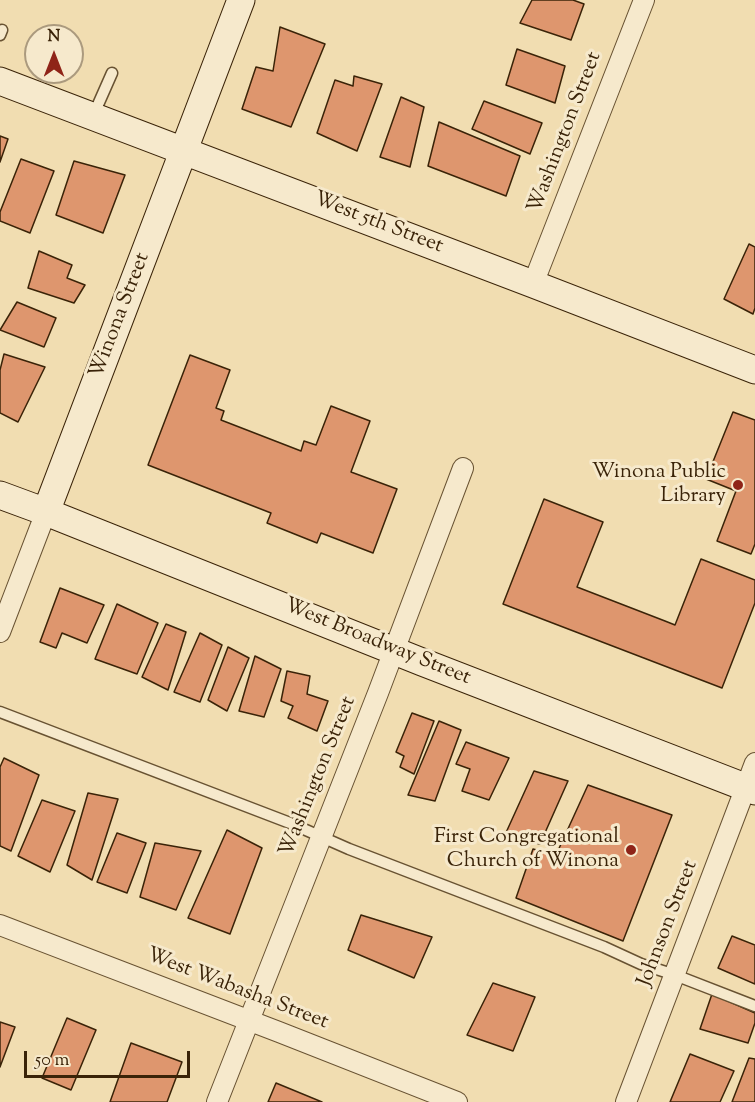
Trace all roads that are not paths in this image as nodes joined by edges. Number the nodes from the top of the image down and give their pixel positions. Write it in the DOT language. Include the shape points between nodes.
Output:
graph roads {
  1 [pos="241,0"];
  2 [pos="644,0"];
  3 [pos="112,73"];
  4 [pos="0,81"];
  5 [pos="93,116"];
  6 [pos="184,150"];
  7 [pos="533,284"];
  8 [pos="755,370"];
  9 [pos="463,468"];
  10 [pos="0,495"];
  11 [pos="46,512"];
  12 [pos="0,632"];
  13 [pos="394,650"];
  14 [pos="0,712"];
  15 [pos="752,781"];
  16 [pos="321,837"];
  17 [pos="0,925"];
  18 [pos="675,975"];
  19 [pos="755,1006"];
  20 [pos="249,1021"];
  21 [pos="217,1102"];
  22 [pos="457,1102"];
  23 [pos="626,1102"];
  1 -- 6 [label="street, Winona Street"];
  2 -- 7 [label="street, Washington Street"];
  3 -- 5 [label="lane"];
  4 -- 5 [label="street, West 5th Street"];
  5 -- 6 [label="street, West 5th Street"];
  6 -- 7 [label="street, West 5th Street"];
  6 -- 11 [label="street, Winona Street"];
  7 -- 8 [label="street, West 5th Street"];
  9 -- 13 [label="street, Washington Street"];
  10 -- 11 [label="street, West Broadway Street"];
  11 -- 12 [label="street, Winona Street"];
  11 -- 13 [label="street, West Broadway Street"];
  13 -- 15 [label="street, West Broadway Street"];
  13 -- 16 [label="street, Washington Street"];
  14 -- 16 [label="lane"];
  15 -- 18 [label="street, Johnson Street"];
  16 -- 18 [label="lane"];
  16 -- 20 [label="street, Washington Street"];
  17 -- 20 [label="street, West Wabasha Street"];
  18 -- 19 [label="lane"];
  18 -- 23 [label="street, Johnson Street"];
  20 -- 21 [label="street, Washington Street"];
  20 -- 22 [label="street, West Wabasha Street"];
}
